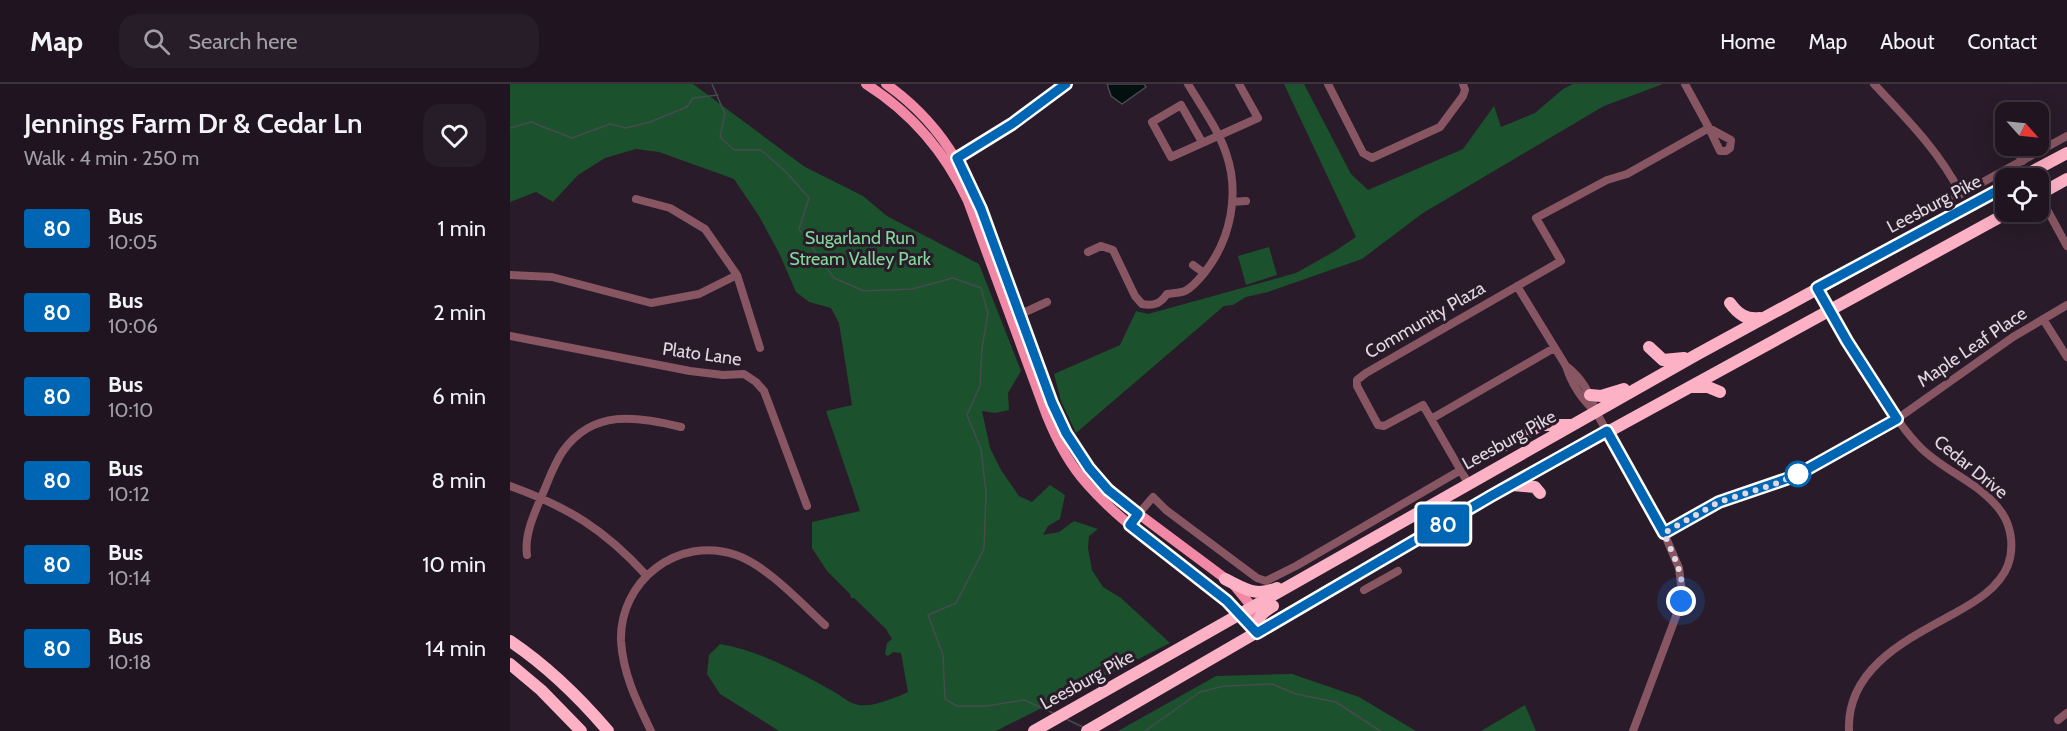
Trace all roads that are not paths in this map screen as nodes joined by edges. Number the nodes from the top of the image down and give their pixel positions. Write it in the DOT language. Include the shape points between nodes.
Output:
graph roads {
  1 [pos="866,84"];
  2 [pos="886,84"];
  3 [pos="1066,84"];
  4 [pos="1188,84"];
  5 [pos="1239,84"];
  6 [pos="1328,84"];
  7 [pos="1463,84"];
  8 [pos="1684,84"];
  9 [pos="1874,84"];
  10 [pos="1217,136"];
  11 [pos="2067,136"];
  12 [pos="1202,142"];
  13 [pos="2067,153"];
  14 [pos="2020,156"];
  15 [pos="2023,160"];
  16 [pos="953,161"];
  17 [pos="2041,168"];
  18 [pos="2067,179"];
  19 [pos="2049,189"];
  20 [pos="1995,192"];
  21 [pos="1961,194"];
  22 [pos="636,199"];
  23 [pos="1952,199"];
  24 [pos="1246,201"];
  25 [pos="1232,202"];
  26 [pos="2049,213"];
  27 [pos="1995,220"];
  28 [pos="2067,246"];
  29 [pos="1088,252"];
  30 [pos="1193,265"];
  31 [pos="1204,273"];
  32 [pos="510,275"];
  33 [pos="737,275"];
  34 [pos="1517,285"];
  35 [pos="1817,288"];
  36 [pos="1047,302"];
  37 [pos="2067,305"];
  38 [pos="1828,309"];
  39 [pos="1021,314"];
  40 [pos="1764,317"];
  41 [pos="2043,319"];
  42 [pos="510,336"];
  43 [pos="1726,339"];
  44 [pos="760,348"];
  45 [pos="1554,348"];
  46 [pos="1649,348"];
  47 [pos="1696,354"];
  48 [pos="2066,354"];
  49 [pos="1566,366"];
  50 [pos="1714,374"];
  51 [pos="1648,381"];
  52 [pos="1691,387"];
  53 [pos="1590,395"];
  54 [pos="1596,412"];
  55 [pos="1431,419"];
  56 [pos="1897,419"];
  57 [pos="1573,425"];
  58 [pos="681,427"];
  59 [pos="1607,431"];
  60 [pos="1497,450"];
  61 [pos="1461,471"];
  62 [pos="1468,483"];
  63 [pos="1512,485"];
  64 [pos="510,486"];
  65 [pos="1540,493"];
  66 [pos="542,497"];
  67 [pos="807,506"];
  68 [pos="1138,514"];
  69 [pos="1413,515"];
  70 [pos="1130,525"];
  71 [pos="1664,533"];
  72 [pos="1319,553"];
  73 [pos="527,555"];
  74 [pos="1327,565"];
  75 [pos="1366,569"];
  76 [pos="1398,571"];
  77 [pos="1312,574"];
  78 [pos="646,575"];
  79 [pos="1225,579"];
  80 [pos="1375,584"];
  81 [pos="1364,590"];
  82 [pos="1247,611"];
  83 [pos="825,625"];
  84 [pos="1257,633"];
  85 [pos="510,641"];
  86 [pos="510,664"];
  87 [pos="2067,713"];
  88 [pos="2058,720"];
  89 [pos="1049,722"];
  90 [pos="581,731"];
  91 [pos="608,731"];
  92 [pos="651,731"];
  93 [pos="1027,731"];
  94 [pos="1034,731"];
  95 [pos="1087,731"];
  96 [pos="1633,731"];
  97 [pos="1849,731"];
  1 -- 16 [label="main road" via="912,120"];
  2 -- 16 [label="main road" via="933,126"];
  3 -- 16 [label="street"];
  4 -- 10 [label="street"];
  5 -- 10 [label="street" via="1258,118"];
  6 -- 7 [label="street" via="1363,153 1372,158 1440,127 1463,96"];
  8 -- 34 [label="street, Community Plaza" via="1709,128 1536,218 1561,261"];
  9 -- 21 [label="street" via="1924,137"];
  10 -- 12 [label="street"];
  10 -- 25 [label="street" via="1228,161"];
  11 -- 15 [label="street"];
  12 -- 12 [label="street" via="1171,157 1152,122 1181,105"];
  13 -- 17 [label="highway"];
  14 -- 15 [label="street"];
  15 -- 21 [label="street"];
  16 -- 39 [label="main road" via="981,209"];
  16 -- 70 [label="main road" via="1060,447 1085,483"];
  18 -- 19 [label="highway"];
  20 -- 35 [label="highway, Leesburg Pike"];
  21 -- 23 [label="street"];
  22 -- 33 [label="street" via="670,208 705,229"];
  24 -- 25 [label="street"];
  25 -- 31 [label="street" via="1221,246"];
  26 -- 28 [label="street"];
  27 -- 38 [label="highway"];
  29 -- 31 [label="street" via="1101,246 1113,250 1135,296 1142,304 1151,306 1167,294 1186,290"];
  30 -- 31 [label="street"];
  32 -- 33 [label="street" via="552,277 651,303 699,294"];
  33 -- 44 [label="street"];
  34 -- 45 [label="street"];
  34 -- 55 [label="street, Community Plaza" via="1357,380 1378,425 1384,426 1423,405"];
  35 -- 38 [label="street, Cedar Drive"];
  35 -- 40 [label="highway, Leesburg Pike"];
  36 -- 39 [label="street"];
  37 -- 41 [label="street, Maple Leaf Place"];
  38 -- 50 [label="highway"];
  38 -- 56 [label="street, Cedar Drive"];
  39 -- 68 [label="main road" via="1052,403 1073,445 1108,490"];
  40 -- 43 [label="highway, Leesburg Pike"];
  40 -- 43 [label="highway" via="1746,318 1730,303 1734,325"];
  41 -- 48 [label="street"];
  41 -- 56 [label="street, Maple Leaf Place"];
  42 -- 67 [label="street, Plato Lane" via="690,371 750,378 764,392"];
  43 -- 47 [label="highway, Leesburg Pike"];
  45 -- 49 [label="street"];
  45 -- 55 [label="street"];
  46 -- 47 [label="highway" via="1665,361"];
  47 -- 51 [label="highway, Leesburg Pike"];
  49 -- 53 [label="street" via="1577,374"];
  49 -- 54 [label="street" via="1583,400"];
  50 -- 52 [label="highway"];
  50 -- 52 [label="highway" via="1720,392"];
  51 -- 53 [label="highway" via="1601,396"];
  51 -- 54 [label="highway, Leesburg Pike"];
  52 -- 59 [label="highway"];
  53 -- 54 [label="street"];
  54 -- 57 [label="highway, Leesburg Pike"];
  54 -- 59 [label="street"];
  55 -- 61 [label="street"];
  56 -- 71 [label="street, Maple Leaf Place" via="1795,476 1719,502"];
  56 -- 97 [label="street, Cedar Drive" via="1935,460 1982,492 1998,508 2011,535 2010,558 2001,577 1985,594 1874,666 1854,698"];
  57 -- 60 [label="highway" via="1541,426"];
  57 -- 62 [label="highway, Leesburg Pike"];
  58 -- 66 [label="street" via="626,417 594,425 562,453"];
  59 -- 63 [label="highway"];
  59 -- 71 [label="street"];
  60 -- 61 [label="street"];
  61 -- 62 [label="street"];
  61 -- 72 [label="street"];
  62 -- 69 [label="highway, Leesburg Pike"];
  63 -- 65 [label="highway" via="1531,486"];
  63 -- 75 [label="highway"];
  64 -- 66 [label="street"];
  66 -- 73 [label="street" via="527,535"];
  66 -- 78 [label="street" via="592,525"];
  68 -- 70 [label="street"];
  68 -- 72 [label="street" via="1153,497 1180,521 1266,581"];
  68 -- 79 [label="main road"];
  69 -- 74 [label="highway, Leesburg Pike"];
  69 -- 84 [label="highway" via="1379,542 1261,613"];
  70 -- 82 [label="main road" via="1227,601"];
  71 -- 96 [label="street" via="1681,573 1682,592 1676,619"];
  72 -- 74 [label="street"];
  74 -- 77 [label="highway, Leesburg Pike"];
  75 -- 80 [label="street"];
  75 -- 84 [label="highway"];
  76 -- 80 [label="street"];
  77 -- 79 [label="highway" via="1259,593"];
  77 -- 82 [label="highway, Leesburg Pike"];
  78 -- 83 [label="street" via="662,563 692,551 735,554 762,569"];
  78 -- 92 [label="street" via="627,605 621,641 629,684"];
  79 -- 82 [label="main road" via="1244,595"];
  80 -- 81 [label="street"];
  82 -- 84 [label="main road"];
  82 -- 89 [label="highway, Leesburg Pike"];
  84 -- 95 [label="highway"];
  85 -- 91 [label="highway" via="577,696"];
  86 -- 90 [label="highway" via="542,690"];
  87 -- 88 [label="street"];
  89 -- 93 [label="highway"];
  89 -- 94 [label="highway, Leesburg Pike"];
}
